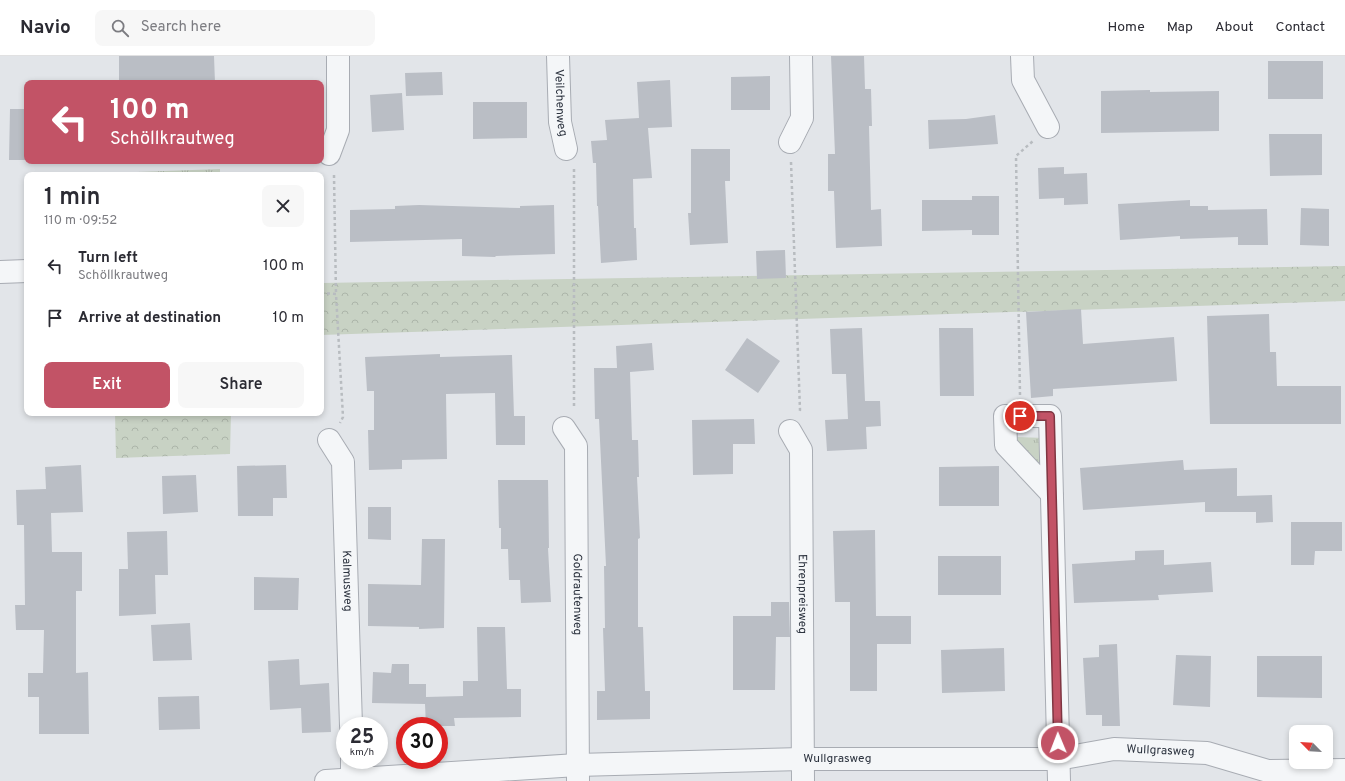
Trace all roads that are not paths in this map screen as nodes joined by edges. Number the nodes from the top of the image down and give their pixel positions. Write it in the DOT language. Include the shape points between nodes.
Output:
graph roads {
  1 [pos="338,56"];
  2 [pos="558,56"];
  3 [pos="801,56"];
  4 [pos="1022,56"];
  5 [pos="1048,127"];
  6 [pos="790,142"];
  7 [pos="566,149"];
  8 [pos="329,154"];
  9 [pos="24,271"];
  10 [pos="0,272"];
  11 [pos="564,428"];
  12 [pos="790,431"];
  13 [pos="329,440"];
  14 [pos="1052,494"];
  15 [pos="350,717"];
  16 [pos="1058,758"];
  17 [pos="802,759"];
  18 [pos="1345,770"];
  19 [pos="578,773"];
  20 [pos="352,774"];
  21 [pos="326,781"];
  22 [pos="802,781"];
  23 [pos="1059,781"];
  1 -- 8 [label="street" via="338,130"];
  2 -- 7 [label="street, Veilchenweg" via="560,122"];
  3 -- 6 [label="street" via="802,118"];
  4 -- 5 [label="street" via="1023,80"];
  9 -- 10 [label="street"];
  11 -- 19 [label="street, Goldrautenweg" via="576,446"];
  12 -- 17 [label="street, Ehrenpreisweg" via="800,450"];
  13 -- 15 [label="street, Kalmusweg" via="343,462"];
  14 -- 14 [label="street" via="1050,416 1004,416 1006,445"];
  14 -- 16 [label="street"];
  16 -- 17 [label="street, Wullgrasweg"];
  16 -- 18 [label="street, Wullgrasweg" via="1114,749 1207,752 1268,771"];
  16 -- 23 [label="street"];
  17 -- 19 [label="street, Wullgrasweg"];
  17 -- 22 [label="street, Ehrenpreisweg"];
  19 -- 20 [label="street, Wullgrasweg"];
  20 -- 21 [label="street, Wullgrasweg"];
}
